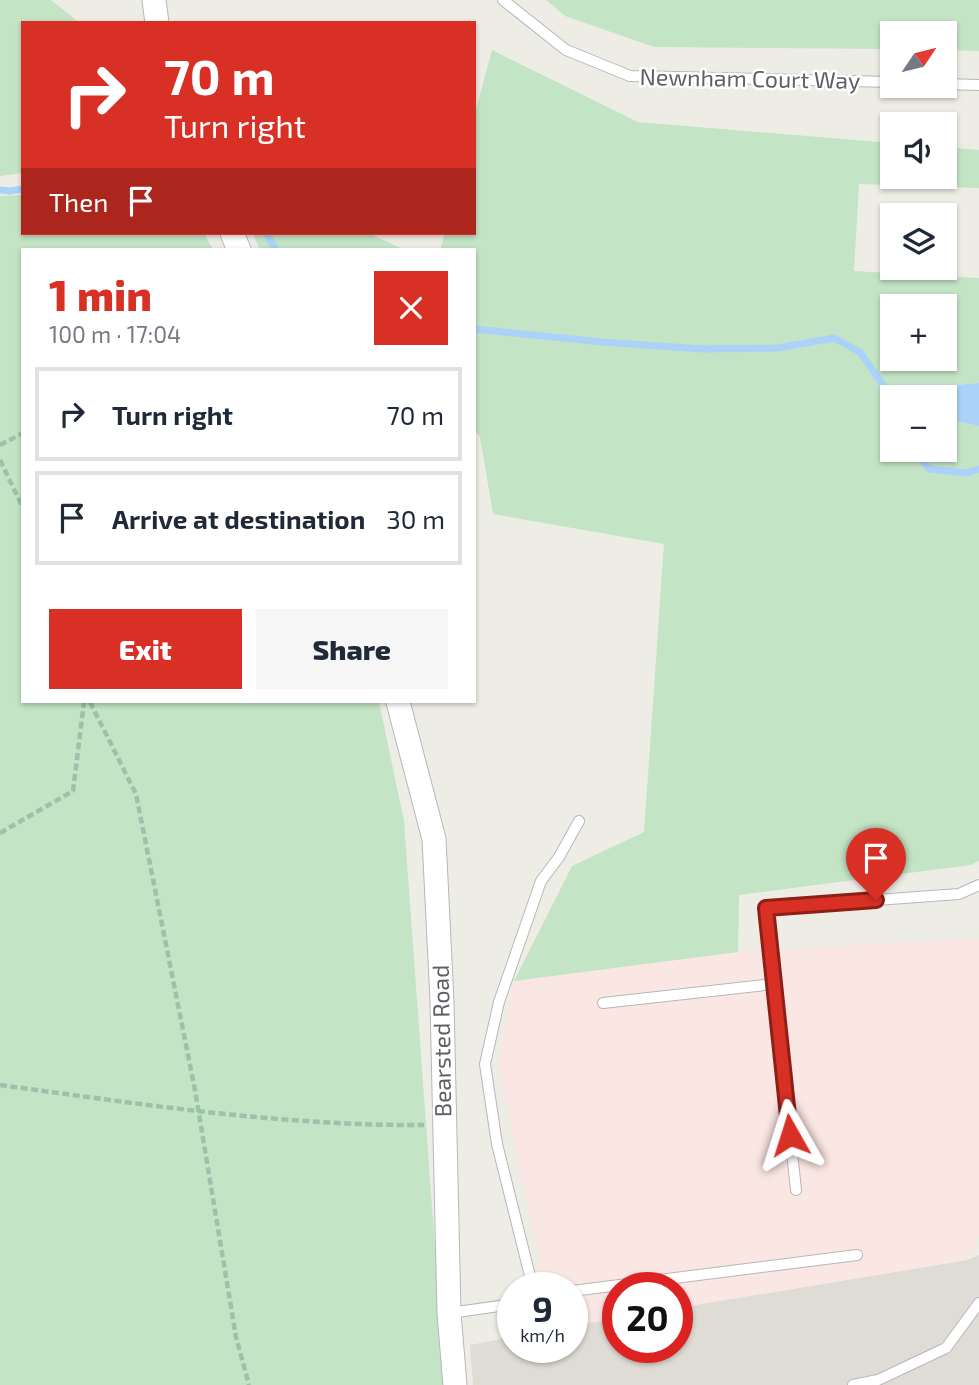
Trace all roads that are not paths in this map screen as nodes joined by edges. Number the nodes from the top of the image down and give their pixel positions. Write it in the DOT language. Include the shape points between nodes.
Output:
graph roads {
  1 [pos="154,0"];
  2 [pos="503,0"];
  3 [pos="158,21"];
  4 [pos="880,82"];
  5 [pos="957,84"];
  6 [pos="979,85"];
  7 [pos="398,703"];
  8 [pos="579,821"];
  9 [pos="979,885"];
  10 [pos="774,984"];
  11 [pos="603,1003"];
  12 [pos="796,1190"];
  13 [pos="857,1255"];
  14 [pos="529,1272"];
  15 [pos="588,1289"];
  16 [pos="979,1303"];
  17 [pos="497,1306"];
  18 [pos="449,1313"];
  19 [pos="455,1385"];
  20 [pos="853,1385"];
  1 -- 3 [label="street"];
  2 -- 4 [label="lane, Newnham Court Way" via="566,50 630,76"];
  5 -- 6 [label="lane"];
  7 -- 18 [label="street, Bearsted Road" via="434,839"];
  8 -- 14 [label="lane" via="541,881 499,1002 485,1064 497,1144"];
  9 -- 10 [label="lane" via="959,894 766,908"];
  10 -- 11 [label="lane"];
  10 -- 12 [label="lane"];
  13 -- 15 [label="lane"];
  16 -- 20 [label="lane" via="946,1348 878,1380"];
  17 -- 18 [label="lane"];
  18 -- 19 [label="street, Bearsted Road"];
}
